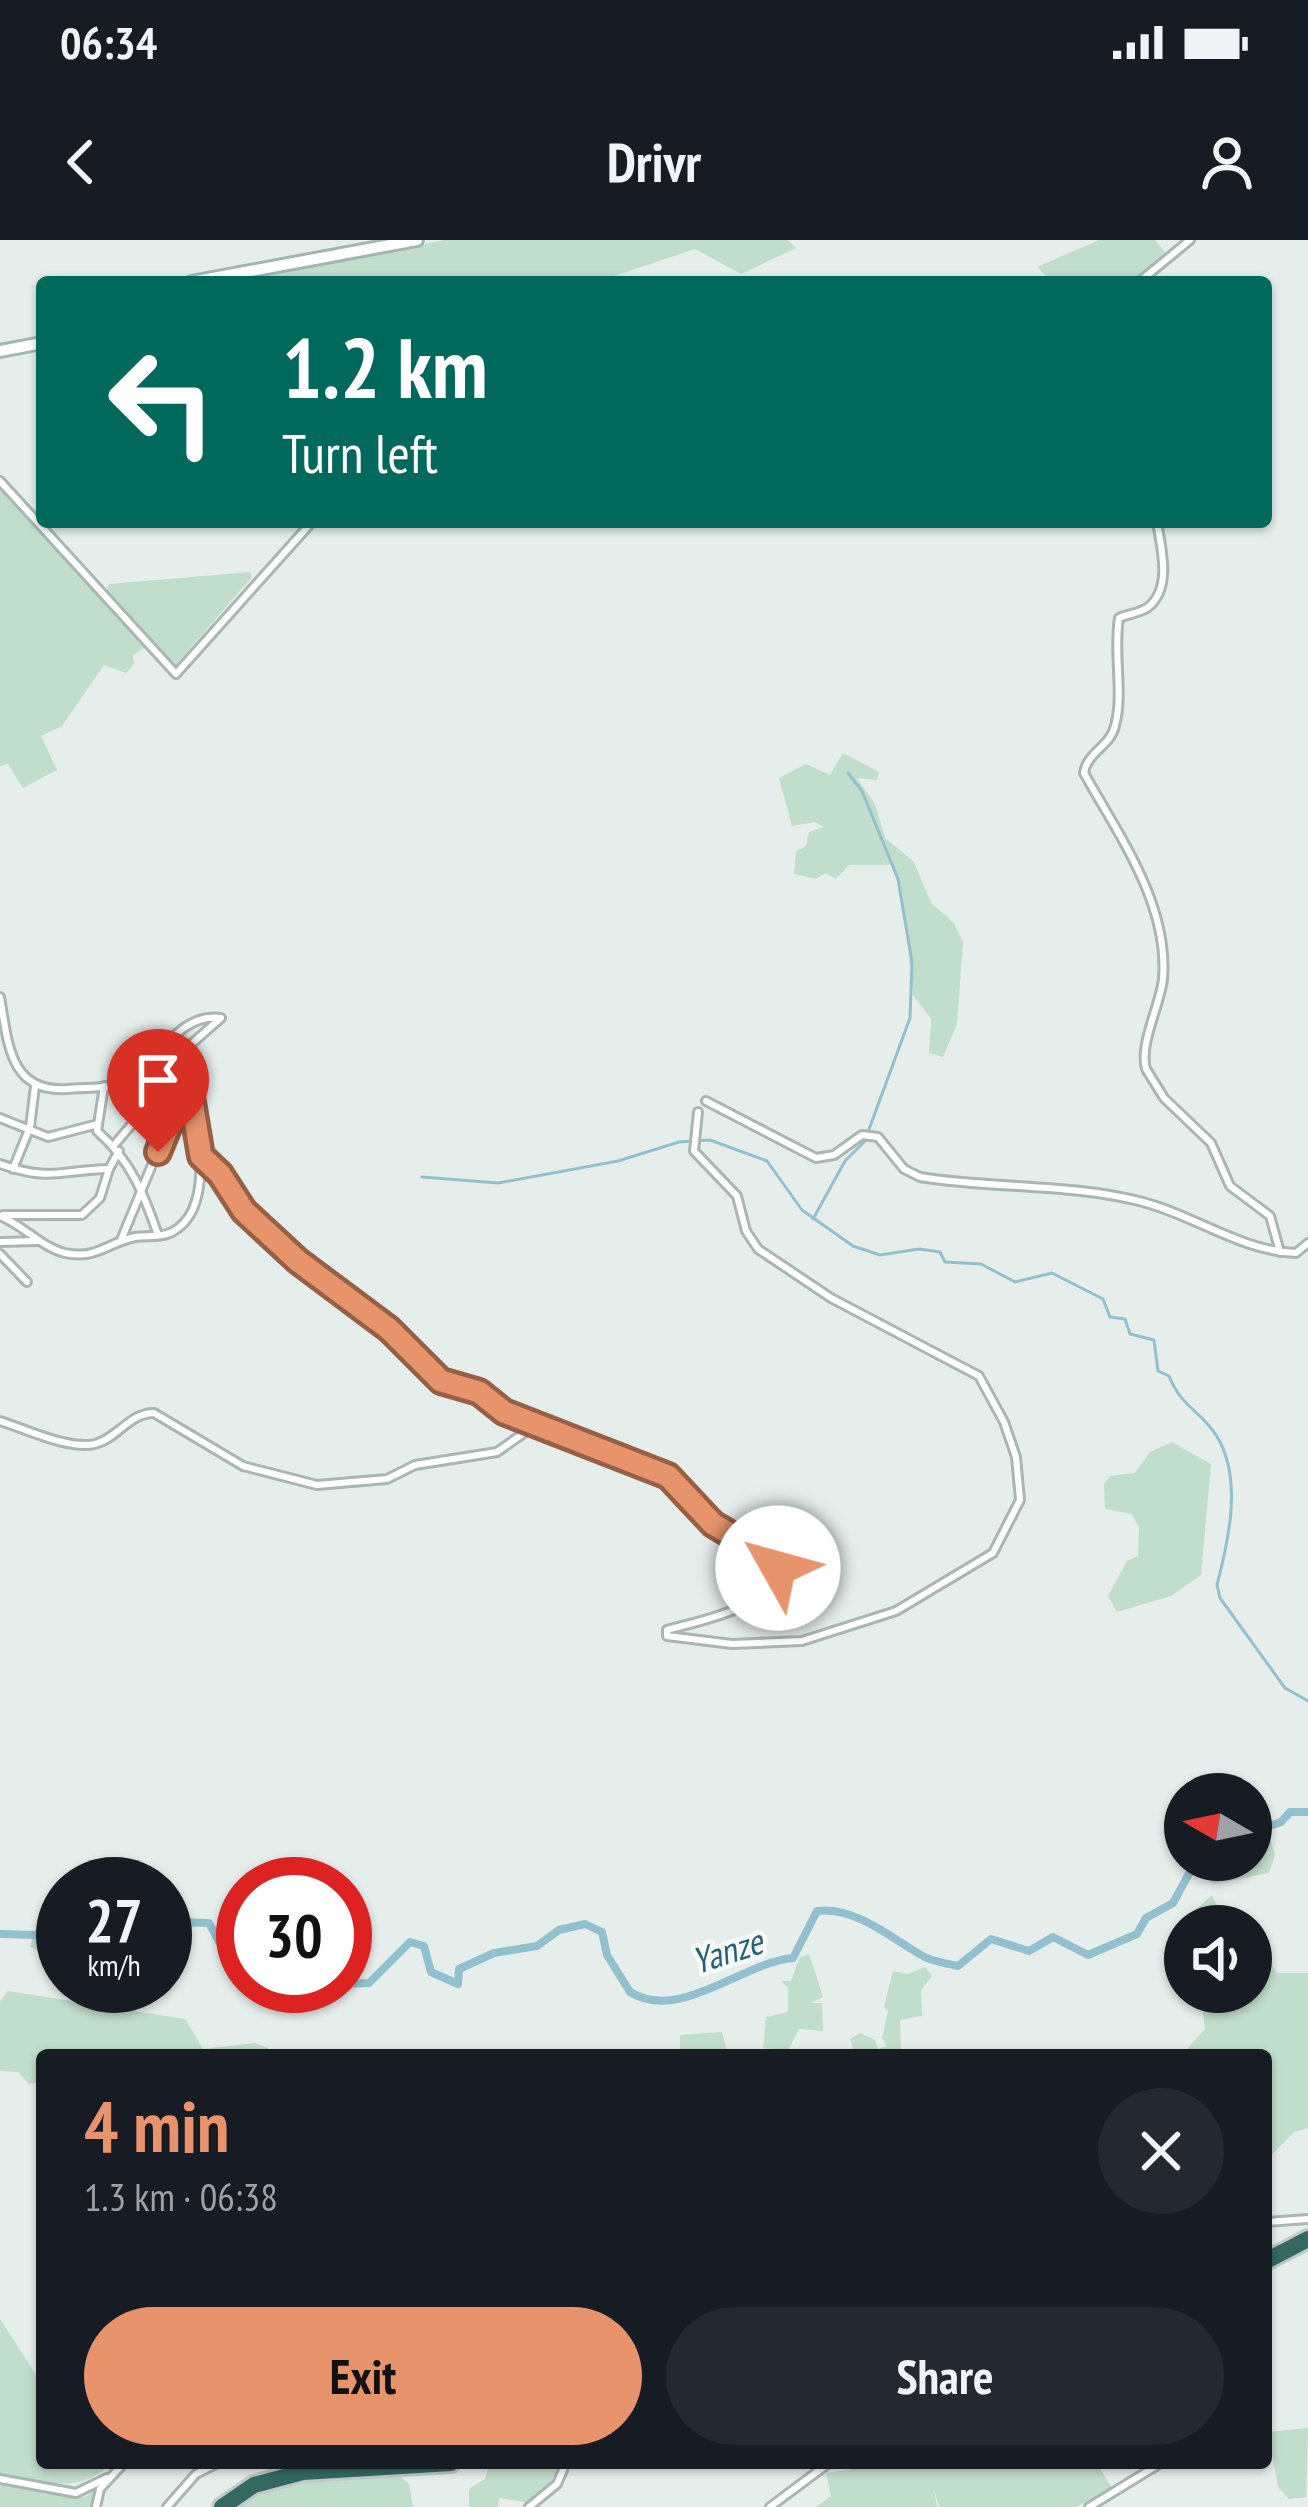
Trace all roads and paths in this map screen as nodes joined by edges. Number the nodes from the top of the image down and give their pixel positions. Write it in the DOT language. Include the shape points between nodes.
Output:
graph roads {
  1 [pos="417,240"];
  2 [pos="1190,240"];
  3 [pos="1180,244"];
  4 [pos="223,276"];
  5 [pos="1147,276"];
  6 [pos="36,344"];
  7 [pos="0,351"];
  8 [pos="0,481"];
  9 [pos="36,521"];
  10 [pos="43,528"];
  11 [pos="307,528"];
  12 [pos="1158,528"];
  13 [pos="0,997"];
  14 [pos="188,1078"];
  15 [pos="35,1085"];
  16 [pos="104,1086"];
  17 [pos="156,1096"];
  18 [pos="706,1101"];
  19 [pos="698,1112"];
  20 [pos="0,1118"];
  21 [pos="98,1124"];
  22 [pos="28,1132"];
  23 [pos="117,1147"];
  24 [pos="201,1156"];
  25 [pos="0,1164"];
  26 [pos="13,1169"];
  27 [pos="110,1169"];
  28 [pos="141,1186"];
  29 [pos="0,1216"];
  30 [pos="158,1235"];
  31 [pos="41,1241"];
  32 [pos="0,1242"];
  33 [pos="120,1243"];
  34 [pos="1308,1244"];
  35 [pos="1280,1252"];
  36 [pos="0,1254"];
  37 [pos="27,1282"];
  38 [pos="0,1421"];
  39 [pos="538,1423"];
  40 [pos="1308,2218"];
  41 [pos="1272,2221"];
  42 [pos="1308,2240"];
  43 [pos="1272,2257"];
  44 [pos="117,2469"];
  45 [pos="206,2469"];
  46 [pos="353,2469"];
  47 [pos="563,2469"];
  48 [pos="821,2469"];
  49 [pos="1151,2469"];
  50 [pos="107,2478"];
  51 [pos="0,2479"];
  52 [pos="96,2507"];
  53 [pos="167,2507"];
  54 [pos="222,2507"];
  55 [pos="529,2507"];
  56 [pos="770,2507"];
  57 [pos="1089,2507"];
  1 -- 4 [label="main road"];
  2 -- 3 [label="street"];
  3 -- 5 [label="street"];
  6 -- 7 [label="main road"];
  8 -- 9 [label="street"];
  10 -- 11 [label="street" via="175,674"];
  12 -- 35 [label="street" via="1162,581 1149,606 1120,618 1116,724 1084,773 1160,920 1163,974 1146,1070 1211,1142 1230,1186 1270,1216"];
  13 -- 15 [label="street" via="10,1055"];
  14 -- 16 [label="street" via="188,1046 220,1016 179,1029 120,1082"];
  14 -- 24 [label="street"];
  14 -- 28 [label="street"];
  15 -- 16 [label="street"];
  15 -- 22 [label="street"];
  16 -- 21 [label="street"];
  17 -- 23 [label="street"];
  18 -- 35 [label="street" via="815,1158 862,1135 878,1137 920,1177 1138,1201"];
  19 -- 39 [label="street" via="694,1151 736,1196 758,1249 979,1376 1016,1457 1020,1500 1006,1535 971,1570 911,1603 802,1641 672,1637 667,1630 756,1598 777,1564 713,1524 673,1479"];
  20 -- 22 [label="street"];
  21 -- 22 [label="street" via="65,1135"];
  21 -- 23 [label="street"];
  22 -- 26 [label="street"];
  23 -- 27 [label="street"];
  23 -- 28 [label="street"];
  24 -- 30 [label="street" via="191,1213 172,1233"];
  24 -- 39 [label="street" via="253,1221 441,1381"];
  25 -- 26 [label="street"];
  26 -- 27 [label="street" via="54,1178"];
  27 -- 29 [label="street" via="100,1198 82,1215"];
  28 -- 30 [label="street"];
  28 -- 33 [label="street"];
  29 -- 31 [label="street"];
  30 -- 33 [label="street"];
  31 -- 32 [label="street"];
  31 -- 33 [label="street" via="78,1255"];
  34 -- 35 [label="street"];
  36 -- 37 [label="street"];
  38 -- 39 [label="street" via="87,1444 154,1413 243,1466 317,1485 387,1479 415,1465 497,1452"];
  40 -- 41 [label="street"];
  42 -- 43 [label="highway"];
  44 -- 50 [label="street"];
  45 -- 53 [label="street"];
  46 -- 54 [label="highway" via="254,2485"];
  47 -- 55 [label="street"];
  48 -- 56 [label="street"];
  49 -- 57 [label="street"];
  50 -- 51 [label="street" via="76,2493"];
  50 -- 52 [label="street"];
}
